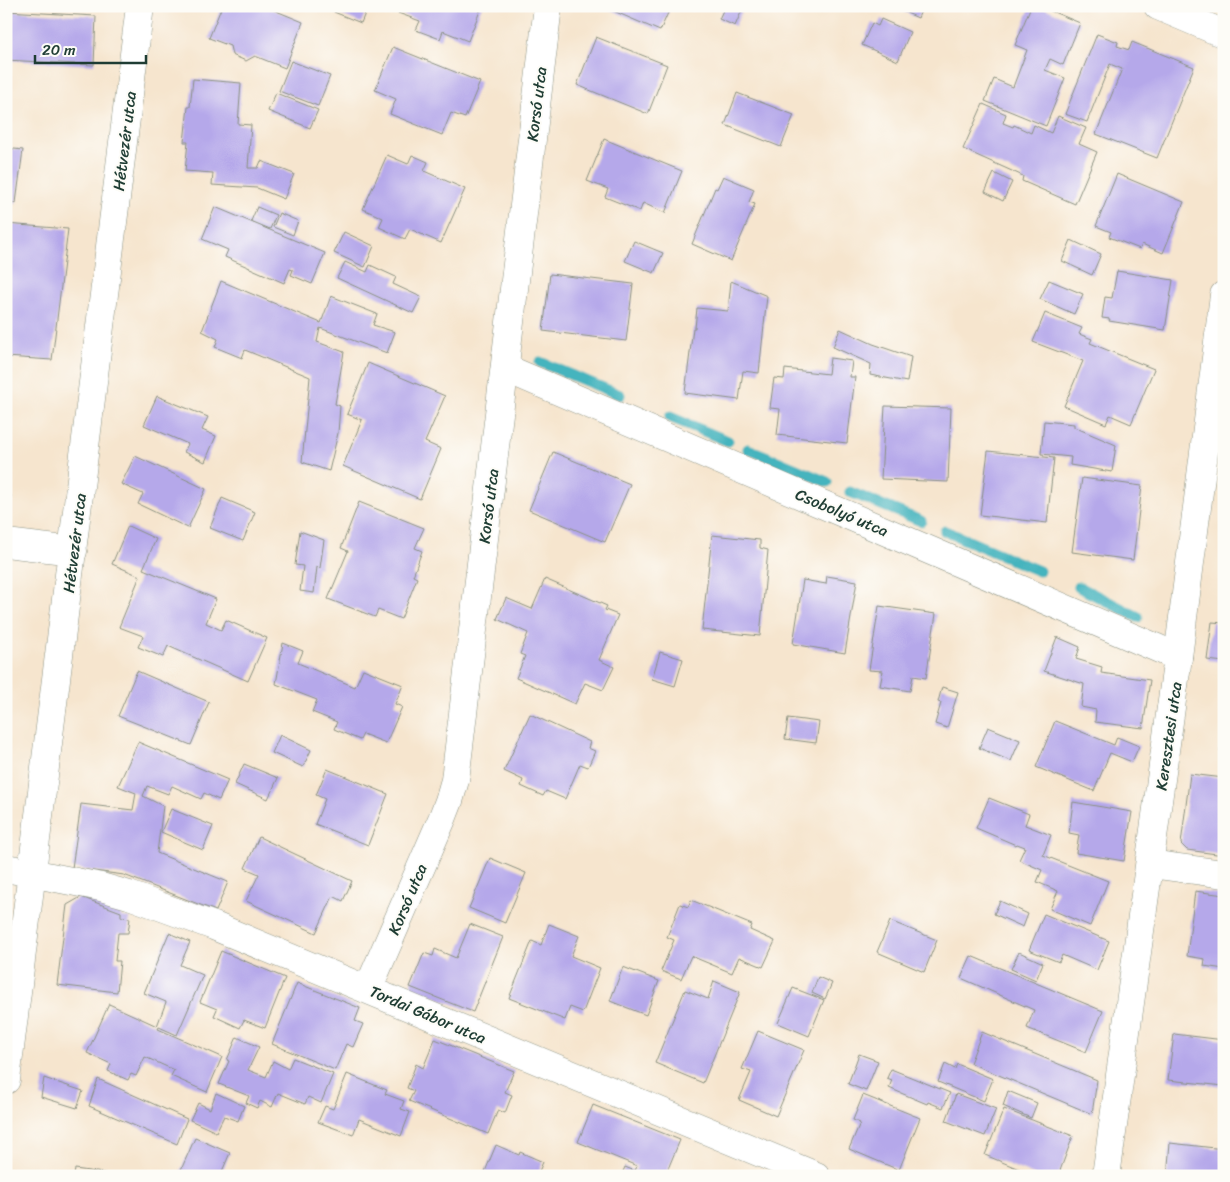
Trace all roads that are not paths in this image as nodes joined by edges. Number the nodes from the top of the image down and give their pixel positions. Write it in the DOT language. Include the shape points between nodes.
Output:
graph roads {
  1 [pos="140,6"];
  2 [pos="548,6"];
  3 [pos="1158,6"];
  4 [pos="1224,34"];
  5 [pos="1224,295"];
  6 [pos="505,368"];
  7 [pos="6,543"];
  8 [pos="73,551"];
  9 [pos="1178,657"];
  10 [pos="1150,864"];
  11 [pos="19,871"];
  12 [pos="1224,874"];
  13 [pos="368,989"];
  14 [pos="6,1080"];
  15 [pos="816,1176"];
  16 [pos="1106,1176"];
  1 -- 8 [label="street, Hétvezér utca"];
  2 -- 6 [label="street, Korsó utca"];
  3 -- 4 [label="street"];
  5 -- 9 [label="street, Keresztesi utca"];
  6 -- 9 [label="street, Csobolyó utca"];
  6 -- 13 [label="street, Korsó utca" via="455,780 442,819"];
  7 -- 8 [label="street"];
  8 -- 11 [label="street, Hétvezér utca"];
  9 -- 10 [label="street, Keresztesi utca"];
  10 -- 12 [label="street"];
  10 -- 16 [label="street, Keresztesi utca"];
  11 -- 13 [label="street, Tordai Gábor utca" via="129,895"];
  11 -- 14 [label="street, Hétvezér utca"];
  13 -- 15 [label="street, Tordai Gábor utca"];
}
